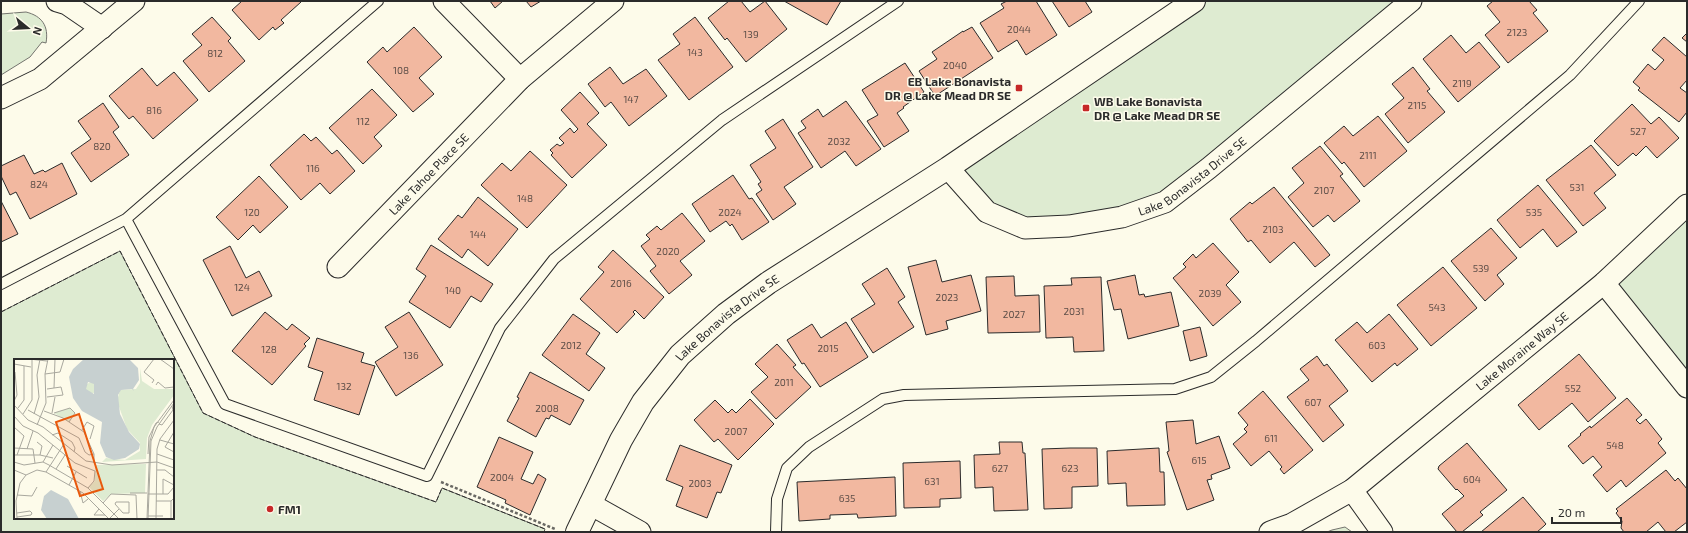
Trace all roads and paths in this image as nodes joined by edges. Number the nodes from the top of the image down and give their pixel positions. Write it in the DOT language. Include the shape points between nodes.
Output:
graph roads {
  1 [pos="57,1"];
  2 [pos="134,1"];
  3 [pos="378,1"];
  4 [pos="444,1"];
  5 [pos="613,1"];
  6 [pos="898,1"];
  7 [pos="1194,1"];
  8 [pos="1411,1"];
  9 [pos="1639,1"];
  10 [pos="1171,7"];
  11 [pos="102,28"];
  12 [pos="520,79"];
  13 [pos="1,98"];
  14 [pos="948,168"];
  15 [pos="1687,205"];
  16 [pos="126,219"];
  17 [pos="338,267"];
  18 [pos="1604,283"];
  19 [pos="1,284"];
  20 [pos="1687,388"];
  21 [pos="426,476"];
  22 [pos="1352,490"];
  23 [pos="590,504"];
  24 [pos="567,531"];
  25 [pos="640,532"];
  26 [pos="776,532"];
  27 [pos="1270,532"];
  28 [pos="1382,532"];
  1 -- 11 [label="street" via="67,4"];
  2 -- 11 [label="street"];
  3 -- 16 [label="lane"];
  4 -- 12 [label="street"];
  5 -- 12 [label="street, Lake Tahoe Place SE"];
  6 -- 21 [label="lane" via="722,120 554,259 500,328"];
  7 -- 10 [label="street, Lake Bonavista Drive SE"];
  8 -- 14 [label="street, Lake Bonavista Drive SE" via="1165,202 1122,218 1069,226 1025,228 987,212"];
  9 -- 26 [label="lane" via="1570,75 1211,377 1175,389 904,395 883,399 809,447 787,468 777,499"];
  10 -- 14 [label="street, Lake Bonavista Drive SE"];
  11 -- 13 [label="street" via="40,79"];
  12 -- 17 [label="street, Lake Tahoe Place SE"];
  14 -- 23 [label="street, Lake Bonavista Drive SE" via="768,284 726,314 680,355 643,402 621,440"];
  15 -- 18 [label="street, Lake Moraine Way SE"];
  16 -- 19 [label="lane"];
  16 -- 21 [label="lane" via="225,404"];
  18 -- 20 [label="street"];
  18 -- 22 [label="street, Lake Moraine Way SE"];
  21 -- 24 [label="path"];
  22 -- 27 [label="street, Lake Moraine Way SE" via="1292,524"];
  22 -- 28 [label="street"];
  23 -- 24 [label="street, Lake Bonavista Drive SE"];
  23 -- 25 [label="street"];
}
